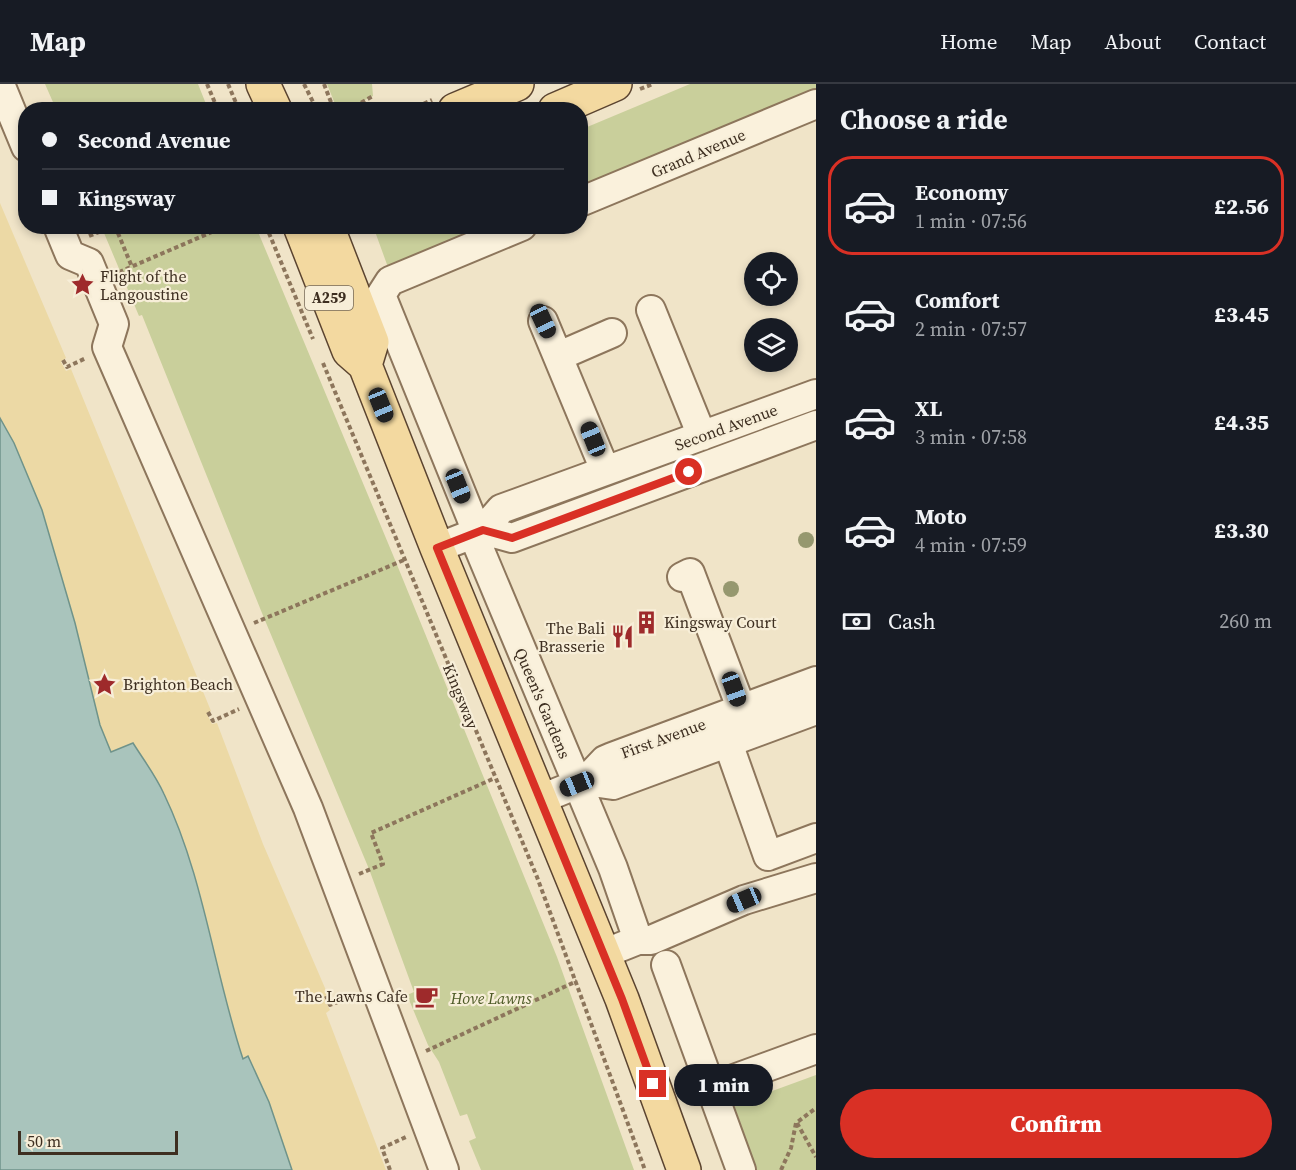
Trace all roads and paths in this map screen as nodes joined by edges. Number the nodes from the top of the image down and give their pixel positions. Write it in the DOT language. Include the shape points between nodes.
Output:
graph roads {
  1 [pos="0,84"];
  2 [pos="207,84"];
  3 [pos="228,84"];
  4 [pos="239,84"];
  5 [pos="262,84"];
  6 [pos="304,84"];
  7 [pos="324,84"];
  8 [pos="517,84"];
  9 [pos="615,84"];
  10 [pos="373,96"];
  11 [pos="215,102"];
  12 [pos="236,102"];
  13 [pos="247,102"];
  14 [pos="270,102"];
  15 [pos="313,102"];
  16 [pos="331,102"];
  17 [pos="362,102"];
  18 [pos="474,102"];
  19 [pos="573,102"];
  20 [pos="816,104"];
  21 [pos="18,128"];
  22 [pos="588,199"];
  23 [pos="61,234"];
  24 [pos="118,234"];
  25 [pos="208,234"];
  26 [pos="269,234"];
  27 [pos="303,234"];
  28 [pos="334,234"];
  29 [pos="503,234"];
  30 [pos="132,267"];
  31 [pos="120,272"];
  32 [pos="651,310"];
  33 [pos="543,321"];
  34 [pos="612,333"];
  35 [pos="315,345"];
  36 [pos="320,356"];
  37 [pos="559,356"];
  38 [pos="63,360"];
  39 [pos="365,365"];
  40 [pos="70,366"];
  41 [pos="816,394"];
  42 [pos="816,425"];
  43 [pos="702,436"];
  44 [pos="636,458"];
  45 [pos="605,470"];
  46 [pos="647,487"];
  47 [pos="478,532"];
  48 [pos="437,548"];
  49 [pos="405,560"];
  50 [pos="682,577"];
  51 [pos="264,618"];
  52 [pos="816,681"];
  53 [pos="816,710"];
  54 [pos="208,712"];
  55 [pos="215,720"];
  56 [pos="740,728"];
  57 [pos="495,778"];
  58 [pos="581,783"];
  59 [pos="541,799"];
  60 [pos="816,838"];
  61 [pos="816,878"];
  62 [pos="336,883"];
  63 [pos="638,940"];
  64 [pos="603,954"];
  65 [pos="666,965"];
  66 [pos="577,981"];
  67 [pos="326,996"];
  68 [pos="333,1004"];
  69 [pos="816,1049"];
  70 [pos="402,1060"];
  71 [pos="712,1088"];
  72 [pos="816,1107"];
  73 [pos="796,1123"];
  74 [pos="428,1127"];
  75 [pos="816,1157"];
  76 [pos="390,1170"];
  77 [pos="444,1170"];
  78 [pos="645,1170"];
  79 [pos="684,1170"];
  80 [pos="741,1170"];
  81 [pos="781,1170"];
  1 -- 21 [label="street"];
  2 -- 11 [label="path"];
  3 -- 12 [label="path"];
  4 -- 13 [label="main road"];
  5 -- 14 [label="main road"];
  6 -- 15 [label="path"];
  7 -- 16 [label="path"];
  8 -- 18 [label="main road"];
  9 -- 19 [label="main road"];
  10 -- 17 [label="path"];
  20 -- 22 [label="street, Grand Avenue"];
  23 -- 62 [label="street" via="70,255 89,263 114,324 107,347 308,808"];
  24 -- 30 [label="path"];
  25 -- 30 [label="path"];
  26 -- 35 [label="path"];
  27 -- 39 [label="main road, Kingsway / A259" via="349,351"];
  28 -- 39 [label="main road, A259" via="372,342"];
  29 -- 47 [label="street, Queen's Gardens" via="390,282 381,295"];
  30 -- 31 [label="path"];
  32 -- 43 [label="street"];
  33 -- 37 [label="street"];
  34 -- 37 [label="street"];
  36 -- 49 [label="path, Kingsway"];
  37 -- 45 [label="street"];
  38 -- 40 [label="path"];
  39 -- 48 [label="main road, Kingsway / A259"];
  41 -- 43 [label="street, Second Avenue"];
  42 -- 46 [label="street, Second Avenue"];
  43 -- 44 [label="street, Second Avenue"];
  44 -- 45 [label="street, Second Avenue"];
  44 -- 46 [label="street"];
  45 -- 47 [label="street, Second Avenue" via="501,509"];
  46 -- 47 [label="street, Second Avenue" via="512,538"];
  47 -- 48 [label="street, Second Avenue"];
  47 -- 58 [label="street, Queen's Gardens"];
  48 -- 59 [label="main road, Kingsway / A259"];
  49 -- 51 [label="path"];
  49 -- 57 [label="path, Kingsway"];
  50 -- 56 [label="street" via="690,573"];
  52 -- 56 [label="street, First Avenue"];
  53 -- 56 [label="street, First Avenue"];
  54 -- 55 [label="path"];
  56 -- 58 [label="street, First Avenue" via="605,760"];
  56 -- 60 [label="street" via="768,856"];
  57 -- 62 [label="path" via="371,833 383,864"];
  57 -- 66 [label="path, Kingsway"];
  58 -- 59 [label="street, First Avenue"];
  58 -- 63 [label="street, Queen's Gardens"];
  59 -- 64 [label="main road, Kingsway / A259"];
  61 -- 63 [label="street" via="744,900 651,940"];
  62 -- 70 [label="street"];
  63 -- 64 [label="street"];
  64 -- 79 [label="main road, Kingsway / A259"];
  65 -- 71 [label="street"];
  66 -- 70 [label="path"];
  66 -- 78 [label="path, Kingsway"];
  67 -- 68 [label="path"];
  69 -- 71 [label="street"];
  70 -- 74 [label="street"];
  71 -- 80 [label="street"];
  72 -- 73 [label="path"];
  73 -- 75 [label="path"];
  73 -- 81 [label="path"];
  74 -- 76 [label="path" via="382,1148"];
  74 -- 77 [label="street"];
}
